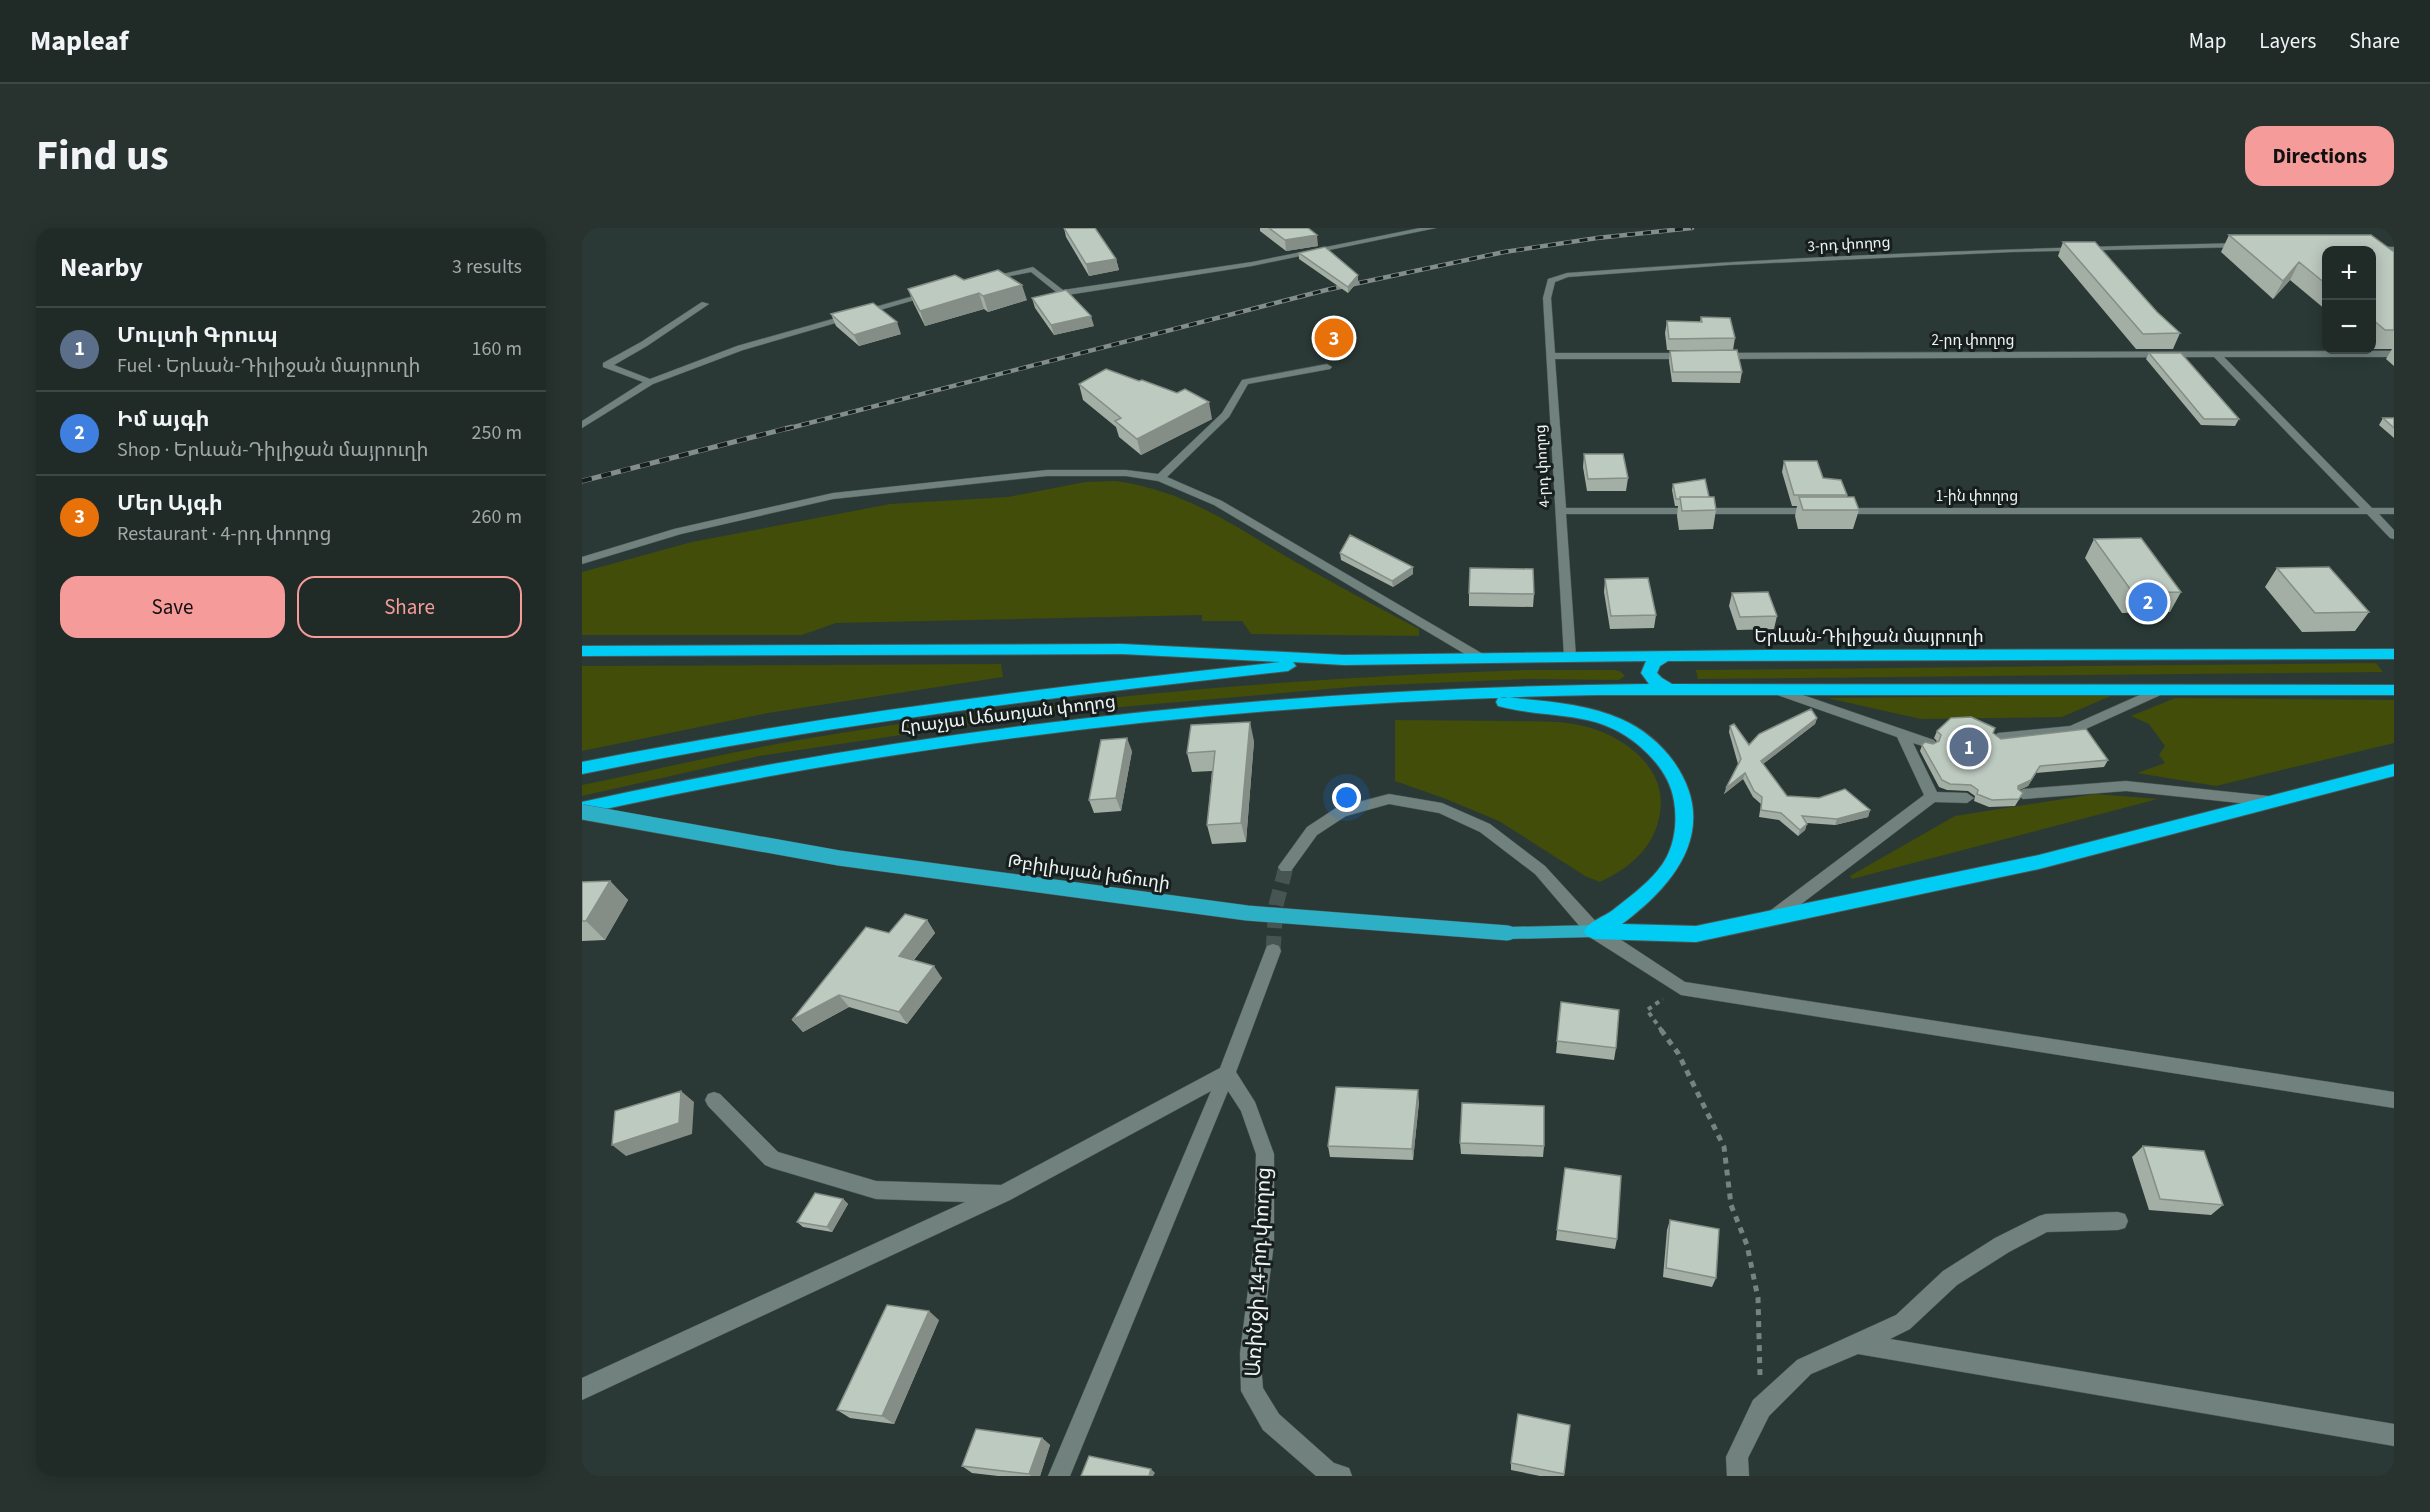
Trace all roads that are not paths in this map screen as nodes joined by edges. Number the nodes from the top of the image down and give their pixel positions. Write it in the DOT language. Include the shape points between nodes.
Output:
graph roads {
  1 [pos="1432,228"];
  2 [pos="2252,246"];
  3 [pos="2376,248"];
  4 [pos="2394,249"];
  5 [pos="1558,278"];
  6 [pos="976,281"];
  7 [pos="943,291"];
  8 [pos="705,304"];
  9 [pos="2216,354"];
  10 [pos="2394,354"];
  11 [pos="1551,356"];
  12 [pos="1328,367"];
  13 [pos="650,382"];
  14 [pos="582,425"];
  15 [pos="1160,478"];
  16 [pos="1559,511"];
  17 [pos="2369,511"];
  18 [pos="2394,511"];
  19 [pos="2394,536"];
  20 [pos="582,561"];
  21 [pos="582,651"];
  22 [pos="2393,654"];
  23 [pos="1666,656"];
  24 [pos="1479,657"];
  25 [pos="1570,657"];
  26 [pos="1344,660"];
  27 [pos="1670,689"];
  28 [pos="1774,689"];
  29 [pos="2160,690"];
  30 [pos="2394,690"];
  31 [pos="1445,694"];
  32 [pos="1902,735"];
  33 [pos="1998,738"];
  34 [pos="1929,742"];
  35 [pos="582,768"];
  36 [pos="2394,770"];
  37 [pos="2023,794"];
  38 [pos="1932,797"];
  39 [pos="1967,798"];
  40 [pos="2268,801"];
  41 [pos="582,810"];
  42 [pos="1286,867"];
  43 [pos="1773,916"];
  44 [pos="1594,931"];
  45 [pos="1273,951"];
  46 [pos="1227,1073"];
  47 [pos="714,1100"];
  48 [pos="2394,1100"];
  49 [pos="1004,1194"];
  50 [pos="2118,1221"];
  51 [pos="1858,1344"];
  52 [pos="582,1389"];
  53 [pos="2394,1435"];
  54 [pos="1059,1476"];
  55 [pos="1341,1476"];
  56 [pos="1738,1476"];
  1 -- 6 [label="street" via="1252,264 1061,293 1033,268"];
  2 -- 5 [label="street, 3-րդ փողոց" via="2012,250 1728,263"];
  3 -- 4 [label="street"];
  5 -- 11 [label="street, 4-րդ փողոց" via="1551,281 1547,298"];
  7 -- 13 [label="street" via="740,348"];
  8 -- 13 [label="street" via="638,350 606,365"];
  9 -- 10 [label="street, 2-րդ փողոց"];
  9 -- 11 [label="street, 2-րդ փողոց"];
  9 -- 17 [label="street"];
  11 -- 16 [label="street, 4-րդ փողոց"];
  12 -- 15 [label="street" via="1245,382 1226,415"];
  13 -- 14 [label="street"];
  15 -- 20 [label="street" via="1126,473 1047,473 833,496 678,531"];
  15 -- 24 [label="street" via="1218,502"];
  16 -- 17 [label="street, 1-ին փողոց"];
  16 -- 25 [label="street, 4-րդ փողոց"];
  17 -- 18 [label="street, 1-ին փողոց"];
  17 -- 19 [label="street"];
  21 -- 26 [label="highway" via="1122,649"];
  22 -- 23 [label="highway, Երևան-Դիլիջան մայրուղի"];
  23 -- 25 [label="highway, Երևան-Դիլիջան մայրուղի"];
  23 -- 27 [label="highway" via="1653,663 1649,673"];
  24 -- 25 [label="highway, Երևան-Դիլիջան մայրուղի"];
  24 -- 26 [label="highway, Երևան-Դիլիջան մայրուղի"];
  26 -- 35 [label="highway, Հրաչյա Աճառյան փողոց" via="880,714"];
  27 -- 28 [label="highway"];
  27 -- 31 [label="highway"];
  28 -- 29 [label="highway"];
  28 -- 32 [label="street"];
  29 -- 30 [label="highway"];
  29 -- 33 [label="street" via="2072,730"];
  31 -- 41 [label="highway, Հրաչյա Աճառյան փողոց" via="1128,718 850,754 781,765"];
  31 -- 44 [label="highway" via="1581,712 1627,729 1663,757 1679,782 1686,811 1680,844 1666,873 1616,920"];
  32 -- 34 [label="street"];
  32 -- 38 [label="street"];
  36 -- 40 [label="highway"];
  37 -- 40 [label="street" via="2126,786"];
  38 -- 39 [label="street"];
  38 -- 43 [label="street"];
  40 -- 43 [label="highway" via="2039,862"];
  41 -- 44 [label="main road, Թբիլիսյան խճուղի, bridge" via="839,858 1235,911 1508,933"];
  42 -- 44 [label="street" via="1312,831 1341,812 1389,799 1442,808 1485,828 1540,870"];
  43 -- 44 [label="highway" via="1696,934"];
  44 -- 48 [label="street" via="1682,988"];
  45 -- 46 [label="street"];
  46 -- 49 [label="street"];
  46 -- 54 [label="street"];
  46 -- 55 [label="street, Առինջի 14-րդ փողոց" via="1249,1108 1264,1154 1264,1244 1250,1353 1252,1390 1271,1422 1328,1472"];
  47 -- 49 [label="street" via="772,1159 876,1190"];
  49 -- 52 [label="street"];
  50 -- 51 [label="street" via="2046,1223 1950,1278 1903,1322"];
  51 -- 53 [label="street"];
  51 -- 56 [label="street" via="1804,1367 1761,1408 1737,1457"];
}
